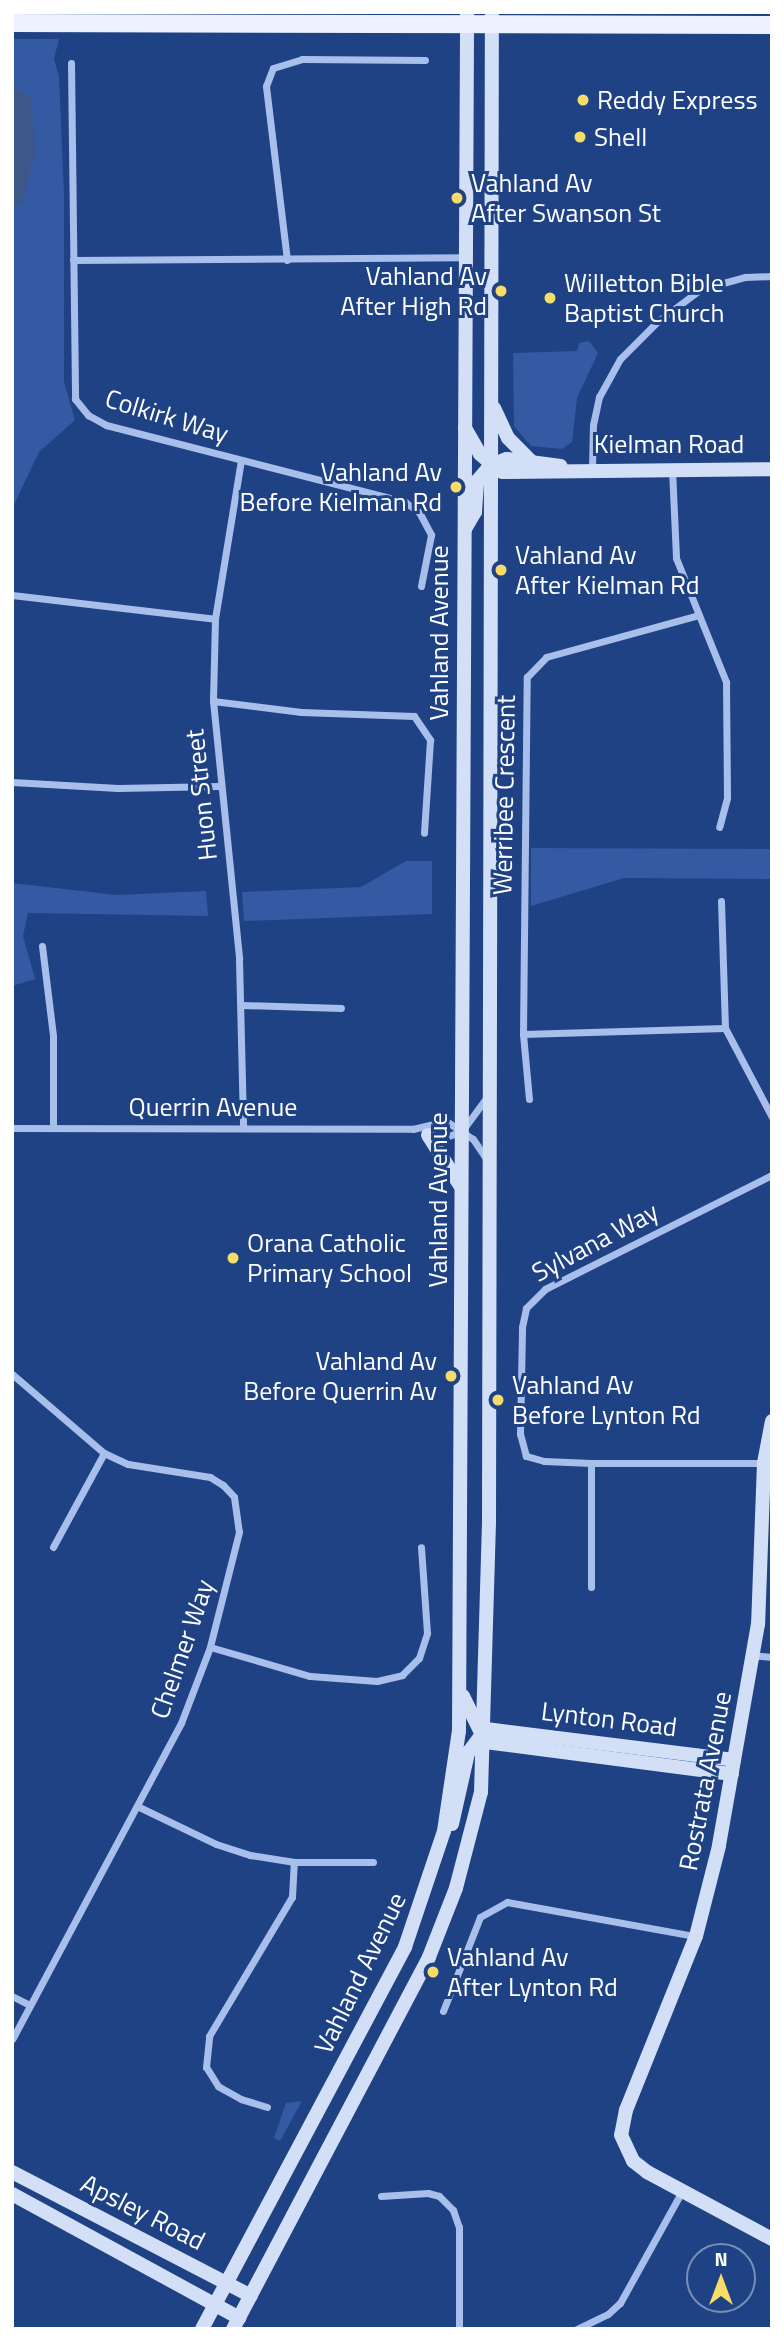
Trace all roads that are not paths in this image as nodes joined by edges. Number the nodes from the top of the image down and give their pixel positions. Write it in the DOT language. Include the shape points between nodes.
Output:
graph roads {
  1 [pos="466,18"];
  2 [pos="493,18"];
  3 [pos="12,23"];
  4 [pos="772,25"];
  5 [pos="425,60"];
  6 [pos="71,63"];
  7 [pos="465,257"];
  8 [pos="73,260"];
  9 [pos="287,260"];
  10 [pos="772,276"];
  11 [pos="492,400"];
  12 [pos="464,426"];
  13 [pos="241,460"];
  14 [pos="531,461"];
  15 [pos="498,465"];
  16 [pos="566,468"];
  17 [pos="592,468"];
  18 [pos="672,468"];
  19 [pos="772,469"];
  20 [pos="464,530"];
  21 [pos="421,586"];
  22 [pos="12,594"];
  23 [pos="698,615"];
  24 [pos="215,619"];
  25 [pos="213,701"];
  26 [pos="12,782"];
  27 [pos="220,786"];
  28 [pos="719,827"];
  29 [pos="424,833"];
  30 [pos="721,901"];
  31 [pos="43,946"];
  32 [pos="242,1005"];
  33 [pos="341,1007"];
  34 [pos="725,1028"];
  35 [pos="523,1034"];
  36 [pos="489,1093"];
  37 [pos="529,1099"];
  38 [pos="772,1117"];
  39 [pos="53,1127"];
  40 [pos="243,1127"];
  41 [pos="12,1128"];
  42 [pos="413,1129"];
  43 [pos="462,1131"];
  44 [pos="428,1135"];
  45 [pos="489,1163"];
  46 [pos="772,1175"];
  47 [pos="462,1188"];
  48 [pos="12,1374"];
  49 [pos="772,1421"];
  50 [pos="104,1453"];
  51 [pos="591,1463"];
  52 [pos="764,1463"];
  53 [pos="53,1546"];
  54 [pos="421,1547"];
  55 [pos="591,1587"];
  56 [pos="209,1647"];
  57 [pos="752,1655"];
  58 [pos="772,1657"];
  59 [pos="459,1684"];
  60 [pos="484,1735"];
  61 [pos="733,1767"];
  62 [pos="137,1806"];
  63 [pos="444,1831"];
  64 [pos="373,1861"];
  65 [pos="294,1863"];
  66 [pos="696,1936"];
  67 [pos="12,1996"];
  68 [pos="30,2005"];
  69 [pos="443,2011"];
  70 [pos="12,2039"];
  71 [pos="267,2107"];
  72 [pos="12,2172"];
  73 [pos="682,2191"];
  74 [pos="12,2194"];
  75 [pos="381,2196"];
  76 [pos="770,2234"];
  77 [pos="226,2282"];
  78 [pos="251,2296"];
  79 [pos="214,2304"];
  80 [pos="236,2323"];
  81 [pos="201,2329"];
  82 [pos="459,2329"];
  83 [pos="577,2329"];
  1 -- 2 [label="main road"];
  1 -- 3 [label="main road"];
  1 -- 7 [label="main road, Vahland Avenue"];
  2 -- 4 [label="main road"];
  2 -- 11 [label="main road"];
  5 -- 9 [label="street" via="302,59 272,68 266,86"];
  6 -- 8 [label="street, Colkirk Way"];
  7 -- 9 [label="street"];
  7 -- 12 [label="main road, Vahland Avenue"];
  8 -- 9 [label="street"];
  8 -- 13 [label="street, Colkirk Way" via="71,385 88,415 106,425"];
  10 -- 17 [label="street" via="745,277 701,289 658,321 620,359 599,397"];
  11 -- 14 [label="main road" via="508,438"];
  11 -- 15 [label="main road"];
  12 -- 15 [label="main road" via="480,454"];
  12 -- 20 [label="main road, Vahland Avenue"];
  13 -- 21 [label="street, Colkirk Way" via="385,496 419,512 431,535"];
  13 -- 24 [label="street, Huon Street"];
  14 -- 15 [label="main road, Kielman Road"];
  14 -- 16 [label="main road, Kielman Road"];
  15 -- 16 [label="main road, Kielman Road"];
  15 -- 20 [label="main road" via="477,481 475,512"];
  15 -- 36 [label="main road, Vahland Avenue" via="491,487"];
  16 -- 17 [label="main road, Kielman Road"];
  17 -- 18 [label="main road, Kielman Road"];
  18 -- 19 [label="main road, Kielman Road"];
  18 -- 23 [label="street" via="676,558"];
  20 -- 43 [label="main road, Vahland Avenue"];
  22 -- 24 [label="street"];
  23 -- 28 [label="street" via="719,656 726,682 727,798"];
  23 -- 35 [label="street, Werribee Crescent" via="545,657 527,677"];
  24 -- 25 [label="street, Huon Street"];
  25 -- 27 [label="street, Huon Street"];
  25 -- 29 [label="street" via="300,712 414,716 430,740"];
  26 -- 27 [label="street" via="97,788"];
  27 -- 32 [label="street, Huon Street"];
  30 -- 34 [label="street"];
  31 -- 39 [label="street" via="53,1036"];
  32 -- 33 [label="street"];
  32 -- 40 [label="street, Huon Street"];
  34 -- 35 [label="street"];
  34 -- 38 [label="street"];
  35 -- 37 [label="street, Werribee Crescent"];
  36 -- 43 [label="street"];
  36 -- 45 [label="main road, Vahland Avenue"];
  39 -- 40 [label="street, Querrin Avenue"];
  39 -- 41 [label="street, Querrin Avenue"];
  40 -- 42 [label="street, Querrin Avenue"];
  42 -- 43 [label="street, Querrin Avenue" via="446,1121"];
  42 -- 44 [label="street, Querrin Avenue"];
  43 -- 44 [label="street, Querrin Avenue" via="446,1137"];
  43 -- 45 [label="street"];
  43 -- 47 [label="main road, Vahland Avenue"];
  44 -- 47 [label="main road"];
  45 -- 60 [label="main road, Vahland Avenue"];
  46 -- 51 [label="street, Sylvana Way" via="545,1289 526,1308 522,1450 534,1460"];
  47 -- 59 [label="main road, Vahland Avenue"];
  48 -- 50 [label="street, Chelmer Way"];
  49 -- 52 [label="main road, Rostrata Avenue"];
  50 -- 53 [label="street"];
  50 -- 56 [label="street, Chelmer Way" via="161,1472 209,1477 234,1497 239,1513 236,1553"];
  51 -- 52 [label="street, Sylvana Way"];
  51 -- 55 [label="street"];
  52 -- 57 [label="main road, Rostrata Avenue" via="763,1570"];
  54 -- 56 [label="street" via="426,1633 419,1658 402,1675 377,1681 310,1676"];
  56 -- 62 [label="street, Chelmer Way" via="181,1723"];
  57 -- 58 [label="street"];
  57 -- 61 [label="main road, Rostrata Avenue"];
  59 -- 60 [label="main road"];
  59 -- 63 [label="main road, Vahland Avenue" via="459,1731"];
  60 -- 61 [label="main road, Lynton Road"];
  60 -- 63 [label="main road" via="468,1753 454,1821"];
  60 -- 78 [label="main road, Vahland Avenue" via="475,1823 443,1925 399,2019"];
  61 -- 66 [label="main road, Rostrata Avenue"];
  62 -- 65 [label="street" via="216,1844"];
  62 -- 68 [label="street, Chelmer Way"];
  63 -- 77 [label="main road, Vahland Avenue" via="405,1947"];
  64 -- 65 [label="street"];
  65 -- 71 [label="street" via="292,1897 209,2036 206,2067 218,2085"];
  66 -- 69 [label="street" via="507,1902 480,1917"];
  66 -- 73 [label="main road, Rostrata Avenue" via="626,2110 621,2136 633,2161"];
  67 -- 68 [label="street"];
  68 -- 70 [label="street, Chelmer Way"];
  72 -- 77 [label="main road, Apsley Road"];
  73 -- 76 [label="main road"];
  73 -- 83 [label="street" via="620,2303 608,2315"];
  74 -- 79 [label="main road, Apsley Road"];
  75 -- 82 [label="street" via="428,2193 439,2196 453,2210 459,2227"];
  77 -- 78 [label="main road, Apsley Road"];
  77 -- 79 [label="main road, Vahland Avenue"];
  78 -- 80 [label="main road, Vahland Avenue"];
  79 -- 80 [label="main road, Apsley Road"];
  79 -- 81 [label="main road, Vahland Avenue"];
}
